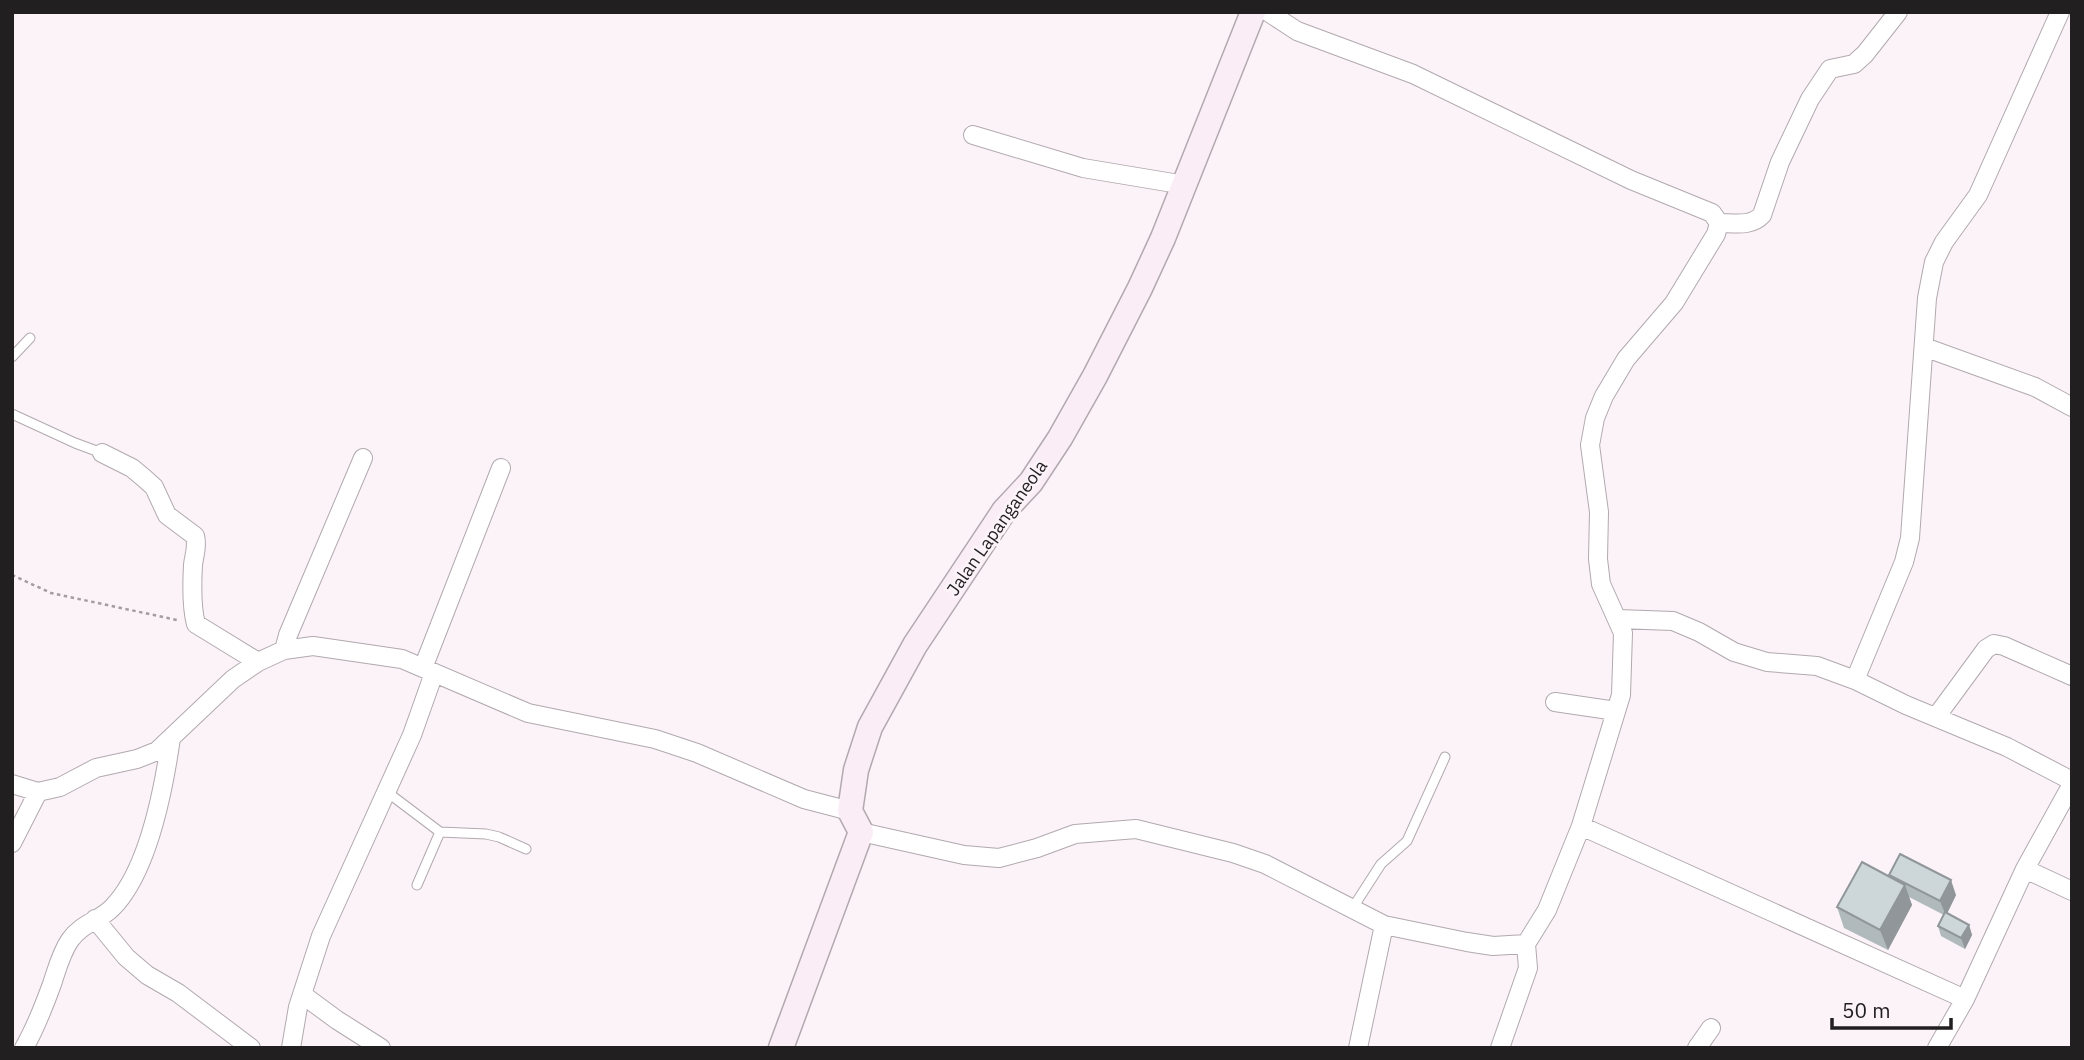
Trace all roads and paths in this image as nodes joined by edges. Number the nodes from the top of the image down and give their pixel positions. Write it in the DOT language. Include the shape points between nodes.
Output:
graph roads {
  1 [pos="1254,12"];
  2 [pos="1268,12"];
  3 [pos="1898,12"];
  4 [pos="2060,12"];
  5 [pos="973,135"];
  6 [pos="1185,185"];
  7 [pos="1719,223"];
  8 [pos="30,338"];
  9 [pos="1924,347"];
  10 [pos="12,358"];
  11 [pos="2072,407"];
  12 [pos="12,414"];
  13 [pos="102,453"];
  14 [pos="363,458"];
  15 [pos="501,468"];
  16 [pos="12,576"];
  17 [pos="1618,619"];
  18 [pos="195,624"];
  19 [pos="284,650"];
  20 [pos="258,662"];
  21 [pos="429,670"];
  22 [pos="2072,676"];
  23 [pos="1856,680"];
  24 [pos="1555,702"];
  25 [pos="1616,711"];
  26 [pos="1936,718"];
  27 [pos="172,738"];
  28 [pos="1445,757"];
  29 [pos="2072,783"];
  30 [pos="12,784"];
  31 [pos="38,792"];
  32 [pos="387,792"];
  33 [pos="856,822"];
  34 [pos="1581,825"];
  35 [pos="440,832"];
  36 [pos="12,843"];
  37 [pos="526,849"];
  38 [pos="2025,869"];
  39 [pos="417,885"];
  40 [pos="2072,891"];
  41 [pos="1352,909"];
  42 [pos="95,919"];
  43 [pos="1384,925"];
  44 [pos="1526,944"];
  45 [pos="303,995"];
  46 [pos="1965,999"];
  47 [pos="1711,1028"];
  48 [pos="24,1048"];
  49 [pos="251,1048"];
  50 [pos="291,1048"];
  51 [pos="381,1048"];
  52 [pos="781,1048"];
  53 [pos="1358,1048"];
  54 [pos="1500,1048"];
  55 [pos="1697,1048"];
  56 [pos="1937,1048"];
  1 -- 6 [label="street, Jalan Lapanganeola"];
  2 -- 7 [label="street" via="1297,31 1413,74 1631,180 1712,213"];
  3 -- 7 [label="street" via="1854,64 1830,69 1780,162 1762,215 1748,223"];
  4 -- 9 [label="street" via="1978,195 1934,262"];
  5 -- 6 [label="street" via="1083,168"];
  6 -- 33 [label="street, Jalan Lapanganeola" via="1140,288 1060,438 1031,482 1004,511 915,645 870,727 856,770"];
  7 -- 17 [label="street" via="1674,303 1626,359 1595,418 1590,445 1600,512 1598,559 1601,584"];
  8 -- 10 [label="lane"];
  9 -- 11 [label="street" via="2035,387"];
  9 -- 23 [label="street" via="1910,538"];
  12 -- 13 [label="lane"];
  13 -- 18 [label="street" via="132,468 154,487 167,515 195,537"];
  14 -- 19 [label="street"];
  15 -- 21 [label="street"];
  16 -- 18 [label="path" via="51,593"];
  17 -- 23 [label="street" via="1673,621 1734,652 1767,662 1817,666"];
  17 -- 25 [label="street" via="1624,652"];
  18 -- 20 [label="street"];
  19 -- 20 [label="street"];
  19 -- 21 [label="street" via="313,646 356,651 402,659"];
  20 -- 27 [label="street" via="233,679"];
  21 -- 32 [label="street" via="428,695"];
  21 -- 33 [label="street" via="528,713 655,739 697,753"];
  22 -- 26 [label="street" via="1994,644"];
  23 -- 26 [label="street"];
  24 -- 25 [label="street"];
  25 -- 34 [label="street"];
  26 -- 29 [label="street" via="2007,747"];
  27 -- 31 [label="street" via="157,751 96,768 60,787"];
  27 -- 42 [label="street" via="163,795 140,862 112,908"];
  28 -- 41 [label="lane" via="1407,841 1381,864"];
  29 -- 38 [label="street"];
  30 -- 31 [label="street"];
  31 -- 36 [label="street"];
  32 -- 35 [label="lane"];
  32 -- 45 [label="street" via="321,936"];
  33 -- 41 [label="street" via="964,855 999,858 1075,834 1136,829 1265,864"];
  33 -- 52 [label="street, Jalan Lapanganeola"];
  34 -- 44 [label="street" via="1547,910"];
  34 -- 46 [label="street"];
  35 -- 37 [label="lane" via="486,834"];
  35 -- 39 [label="lane"];
  38 -- 40 [label="street"];
  38 -- 46 [label="street"];
  41 -- 43 [label="street"];
  42 -- 48 [label="street" via="78,930 65,949"];
  42 -- 49 [label="street" via="147,975"];
  43 -- 44 [label="street" via="1493,946"];
  43 -- 53 [label="street"];
  44 -- 54 [label="street" via="1528,968"];
  45 -- 50 [label="street"];
  45 -- 51 [label="street"];
  46 -- 56 [label="street"];
  47 -- 55 [label="street"];
}
